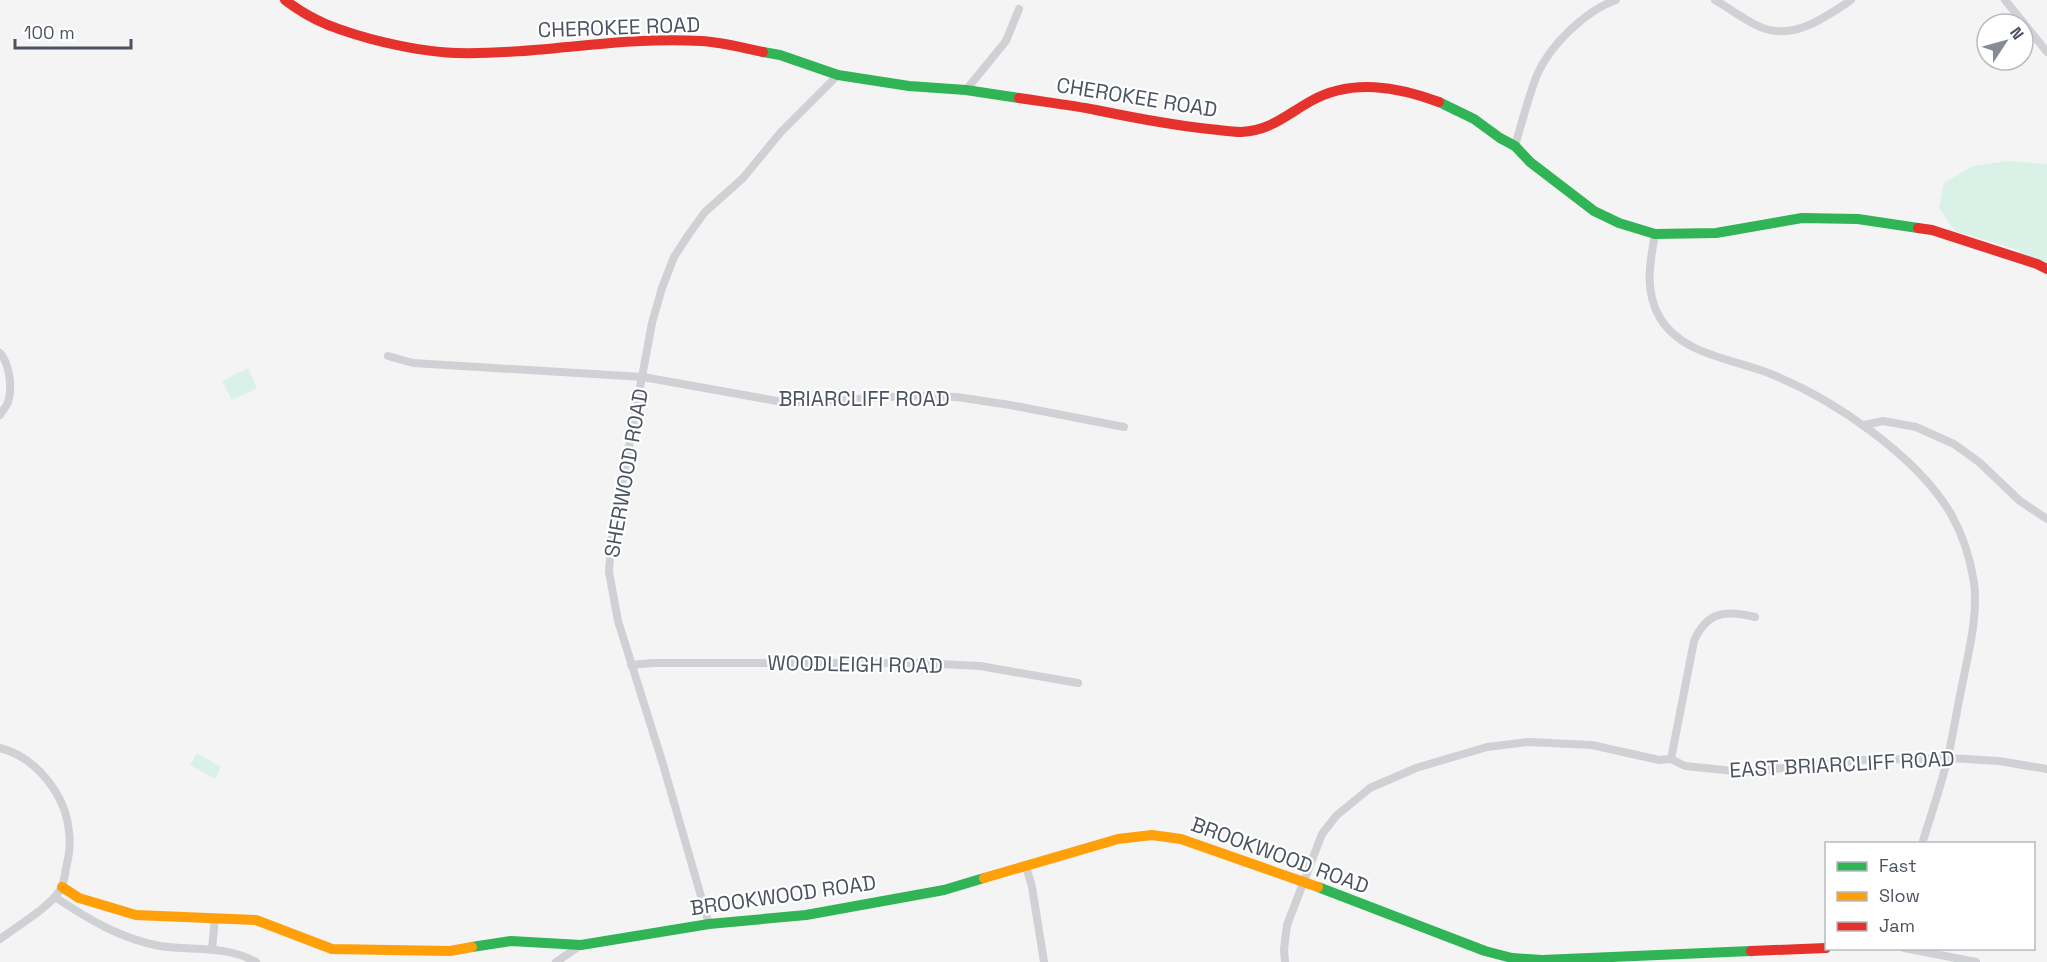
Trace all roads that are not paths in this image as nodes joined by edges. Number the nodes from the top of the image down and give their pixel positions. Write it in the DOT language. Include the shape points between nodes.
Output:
graph roads {
  1 [pos="285,0"];
  2 [pos="1616,0"];
  3 [pos="1715,0"];
  4 [pos="1851,0"];
  5 [pos="2005,0"];
  6 [pos="1019,9"];
  7 [pos="2047,52"];
  8 [pos="838,75"];
  9 [pos="966,90"];
  10 [pos="1515,146"];
  11 [pos="1655,234"];
  12 [pos="2047,269"];
  13 [pos="0,353"];
  14 [pos="388,357"];
  15 [pos="643,377"];
  16 [pos="0,414"];
  17 [pos="1864,425"];
  18 [pos="1124,427"];
  19 [pos="2047,519"];
  20 [pos="1755,617"];
  21 [pos="631,665"];
  22 [pos="1078,683"];
  23 [pos="0,748"];
  24 [pos="1948,758"];
  25 [pos="1671,759"];
  26 [pos="2047,769"];
  27 [pos="1922,842"];
  28 [pos="1026,866"];
  29 [pos="1304,883"];
  30 [pos="62,887"];
  31 [pos="55,897"];
  32 [pos="215,918"];
  33 [pos="709,924"];
  34 [pos="0,939"];
  35 [pos="580,945"];
  36 [pos="1825,948"];
  37 [pos="212,949"];
  38 [pos="1914,950"];
  39 [pos="256,962"];
  40 [pos="556,962"];
  41 [pos="1044,962"];
  42 [pos="1285,962"];
  43 [pos="1976,962"];
  1 -- 8 [label="street, CHEROKEE ROAD" via="306,16 339,30 395,45 496,53 650,41 702,41 780,55"];
  2 -- 10 [label="street" via="1580,21 1548,55 1537,75"];
  3 -- 4 [label="street" via="1757,26 1793,31 1815,23"];
  5 -- 7 [label="street"];
  6 -- 9 [label="street" via="1006,41"];
  8 -- 9 [label="street, CHEROKEE ROAD"];
  8 -- 15 [label="street, SHERWOOD ROAD" via="781,132 743,178 705,212 674,257 652,323"];
  9 -- 10 [label="street, CHEROKEE ROAD" via="1166,125 1240,132 1278,123 1332,91 1378,87 1414,93 1445,104"];
  10 -- 11 [label="street, CHEROKEE ROAD" via="1594,211 1619,224"];
  11 -- 12 [label="street, CHEROKEE ROAD" via="1716,233 1802,218 1858,219 1932,230"];
  11 -- 17 [label="street" via="1650,292 1660,318 1672,332 1694,348 1798,386"];
  13 -- 16 [label="street" via="9,386 8,402"];
  14 -- 15 [label="street, BRIARCLIFF ROAD" via="413,363"];
  15 -- 18 [label="street, BRIARCLIFF ROAD" via="777,401 957,397"];
  15 -- 21 [label="street, SHERWOOD ROAD" via="609,572"];
  17 -- 19 [label="street" via="1883,421 1916,427 1954,444"];
  17 -- 24 [label="street" via="1918,472 1950,513 1966,546 1974,584 1973,628"];
  20 -- 25 [label="street" via="1725,613 1714,616 1699,629"];
  21 -- 22 [label="street, WOODLEIGH ROAD" via="920,663 980,666"];
  21 -- 33 [label="street, SHERWOOD ROAD"];
  23 -- 30 [label="street" via="29,762 48,780 60,800 69,829 70,850"];
  24 -- 25 [label="street, EAST BRIARCLIFF ROAD" via="1863,759 1744,772 1685,766"];
  24 -- 26 [label="street, EAST BRIARCLIFF ROAD"];
  24 -- 27 [label="street"];
  25 -- 29 [label="street, EAST BRIARCLIFF ROAD" via="1659,760 1592,745 1528,742 1487,747 1416,768 1370,788 1336,816 1322,834"];
  28 -- 29 [label="street, BROOKWOOD ROAD" via="1119,839 1152,835 1182,838"];
  28 -- 33 [label="street, BROOKWOOD ROAD" via="944,890 806,915"];
  28 -- 41 [label="street"];
  29 -- 36 [label="street, BROOKWOOD ROAD" via="1512,958"];
  29 -- 42 [label="street, EAST BRIARCLIFF ROAD" via="1287,925"];
  30 -- 31 [label="street"];
  30 -- 32 [label="street, BROOKWOOD ROAD" via="78,898 136,915"];
  31 -- 34 [label="street"];
  31 -- 37 [label="street" via="88,920 127,937 161,946"];
  32 -- 35 [label="street, BROOKWOOD ROAD" via="256,920 332,949 450,951 511,941"];
  32 -- 37 [label="street"];
  33 -- 35 [label="street, BROOKWOOD ROAD"];
  35 -- 40 [label="street"];
  37 -- 39 [label="street"];
  38 -- 43 [label="street"];
}
